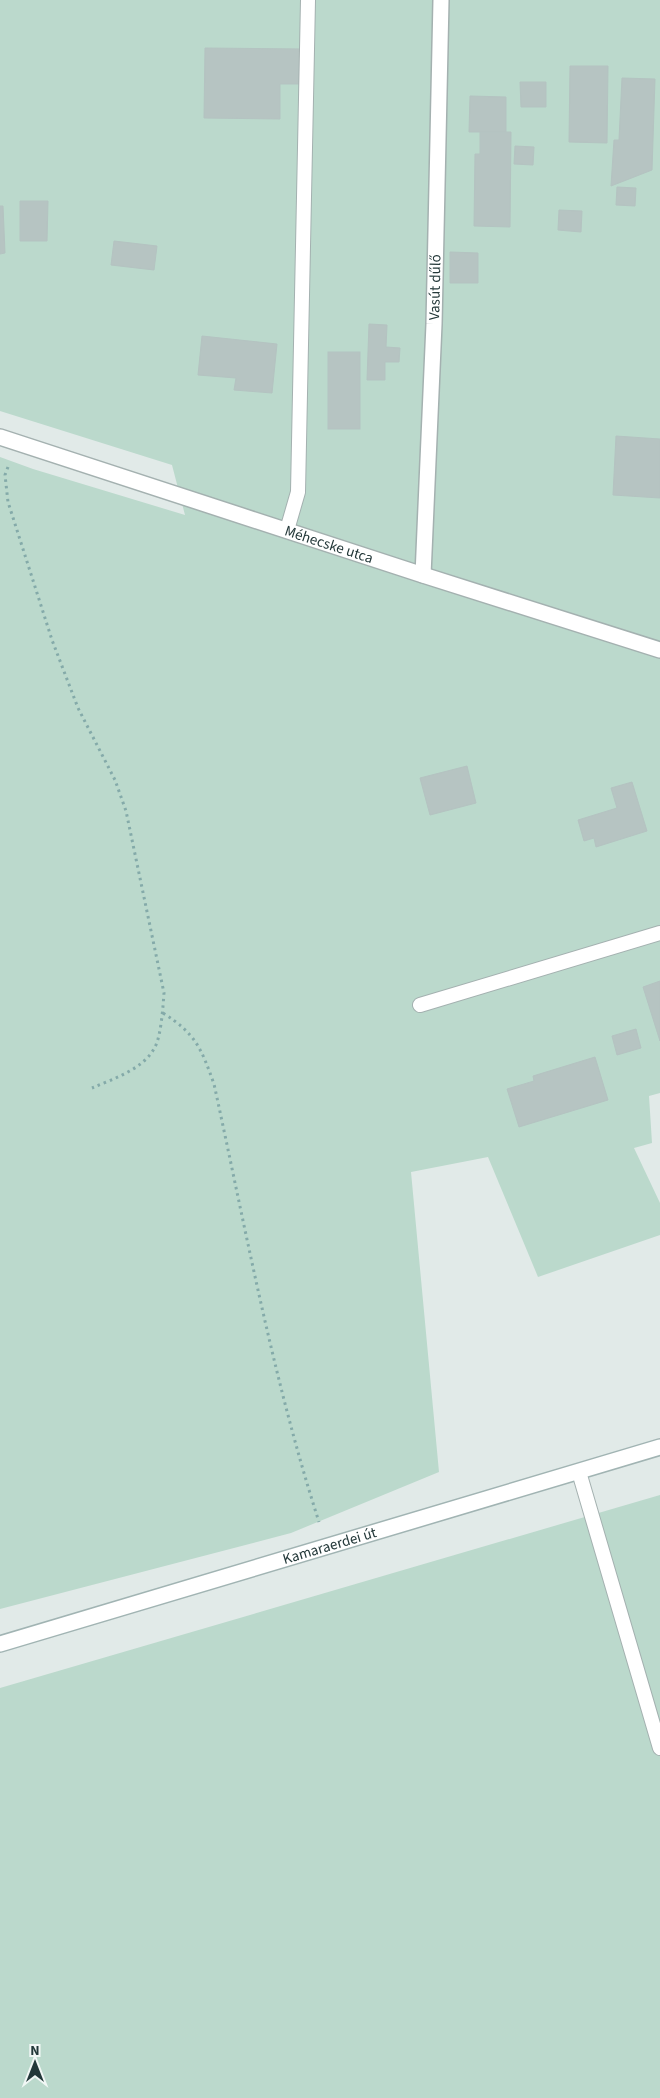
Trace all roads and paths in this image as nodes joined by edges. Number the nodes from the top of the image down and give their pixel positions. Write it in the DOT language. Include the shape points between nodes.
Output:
graph roads {
  1 [pos="308,0"];
  2 [pos="441,0"];
  3 [pos="0,437"];
  4 [pos="16,442"];
  5 [pos="286,530"];
  6 [pos="424,575"];
  7 [pos="660,650"];
  8 [pos="660,933"];
  9 [pos="420,1005"];
  10 [pos="163,1012"];
  11 [pos="92,1088"];
  12 [pos="660,1447"];
  13 [pos="579,1472"];
  14 [pos="327,1546"];
  15 [pos="0,1644"];
  16 [pos="660,1748"];
  1 -- 5 [label="lane" via="298,492"];
  2 -- 6 [label="street, Vasút dűlő" via="434,324"];
  3 -- 4 [label="street, Méhecske utca"];
  4 -- 5 [label="street, Méhecske utca"];
  4 -- 10 [label="path" via="6,475 8,502 52,640 78,708 115,780 126,811 164,994"];
  5 -- 6 [label="street, Méhecske utca"];
  6 -- 7 [label="street, Méhecske utca"];
  8 -- 9 [label="lane"];
  10 -- 11 [label="path" via="155,1047 137,1068"];
  10 -- 14 [label="path" via="180,1024 202,1049 214,1084 301,1468"];
  12 -- 13 [label="street, Kamaraerdei út"];
  13 -- 14 [label="street, Kamaraerdei út"];
  13 -- 16 [label="lane"];
  14 -- 15 [label="street, Kamaraerdei út"];
}
